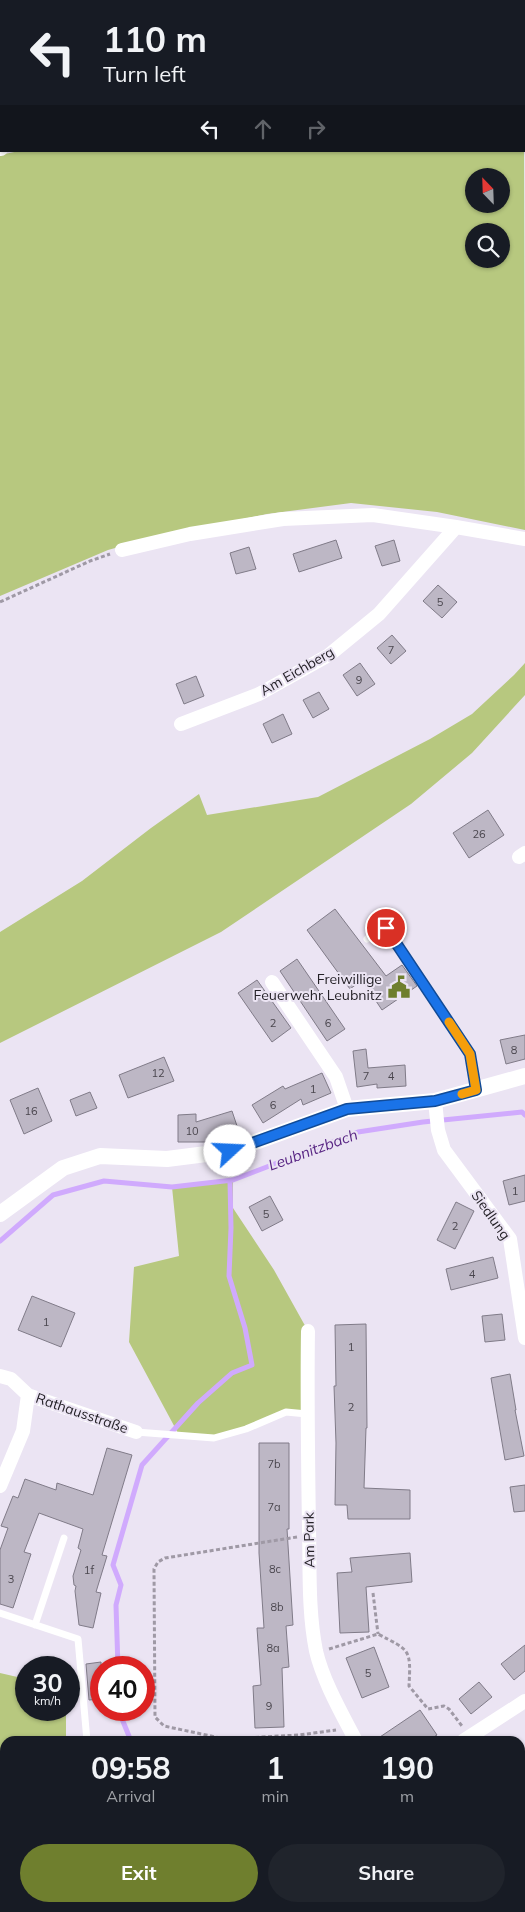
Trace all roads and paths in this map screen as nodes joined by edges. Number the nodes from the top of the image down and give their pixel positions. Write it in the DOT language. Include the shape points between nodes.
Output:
graph roads {
  1 [pos="456,527"];
  2 [pos="525,539"];
  3 [pos="122,550"];
  4 [pos="0,602"];
  5 [pos="181,724"];
  6 [pos="367,939"];
  7 [pos="272,982"];
  8 [pos="525,1076"];
  9 [pos="476,1090"];
  10 [pos="436,1106"];
  11 [pos="347,1109"];
  12 [pos="0,1214"];
  13 [pos="308,1330"];
  14 [pos="525,1338"];
  15 [pos="0,1376"];
  16 [pos="28,1395"];
  17 [pos="307,1414"];
  18 [pos="136,1432"];
  19 [pos="0,1486"];
  20 [pos="309,1535"];
  21 [pos="64,1538"];
  22 [pos="372,1593"];
  23 [pos="0,1614"];
  24 [pos="34,1625"];
  25 [pos="378,1634"];
  26 [pos="317,1653"];
  27 [pos="525,1700"];
  28 [pos="349,1728"];
  29 [pos="87,1736"];
  30 [pos="211,1736"];
  31 [pos="280,1736"];
  32 [pos="353,1736"];
  33 [pos="465,1736"];
  34 [pos="471,1736"];
  1 -- 2 [label="street"];
  1 -- 3 [label="street" via="373,515 283,519 190,534"];
  1 -- 5 [label="street, Am Eichberg" via="379,614 329,655 259,694"];
  3 -- 4 [label="path"];
  6 -- 9 [label="lane" via="386,928 470,1054"];
  7 -- 11 [label="street" via="336,1077"];
  8 -- 9 [label="street"];
  9 -- 10 [label="street"];
  10 -- 11 [label="street"];
  10 -- 14 [label="street, Siedlung" via="444,1150 510,1239"];
  11 -- 12 [label="street" via="230,1151 167,1159 100,1156 63,1168"];
  13 -- 17 [label="street, Am Park"];
  15 -- 16 [label="street, Rathausstraße" via="11,1379"];
  16 -- 18 [label="street, Rathausstraße"];
  16 -- 19 [label="street, Rathausstraße" via="23,1431"];
  17 -- 18 [label="lane" via="286,1412 214,1438"];
  17 -- 20 [label="street, Am Park"];
  20 -- 26 [label="street, Am Park" via="310,1587"];
  20 -- 30 [label="path" via="165,1558 154,1569 156,1717 164,1726"];
  21 -- 24 [label="lane"];
  22 -- 25 [label="path"];
  23 -- 24 [label="lane"];
  24 -- 29 [label="lane" via="78,1639"];
  25 -- 26 [label="path"];
  25 -- 33 [label="path" via="402,1647 411,1658 409,1686 428,1709 444,1706 449,1709"];
  26 -- 28 [label="street, Am Park" via="334,1700"];
  27 -- 34 [label="street"];
  28 -- 31 [label="path"];
  28 -- 32 [label="street, Am Park"];
}
